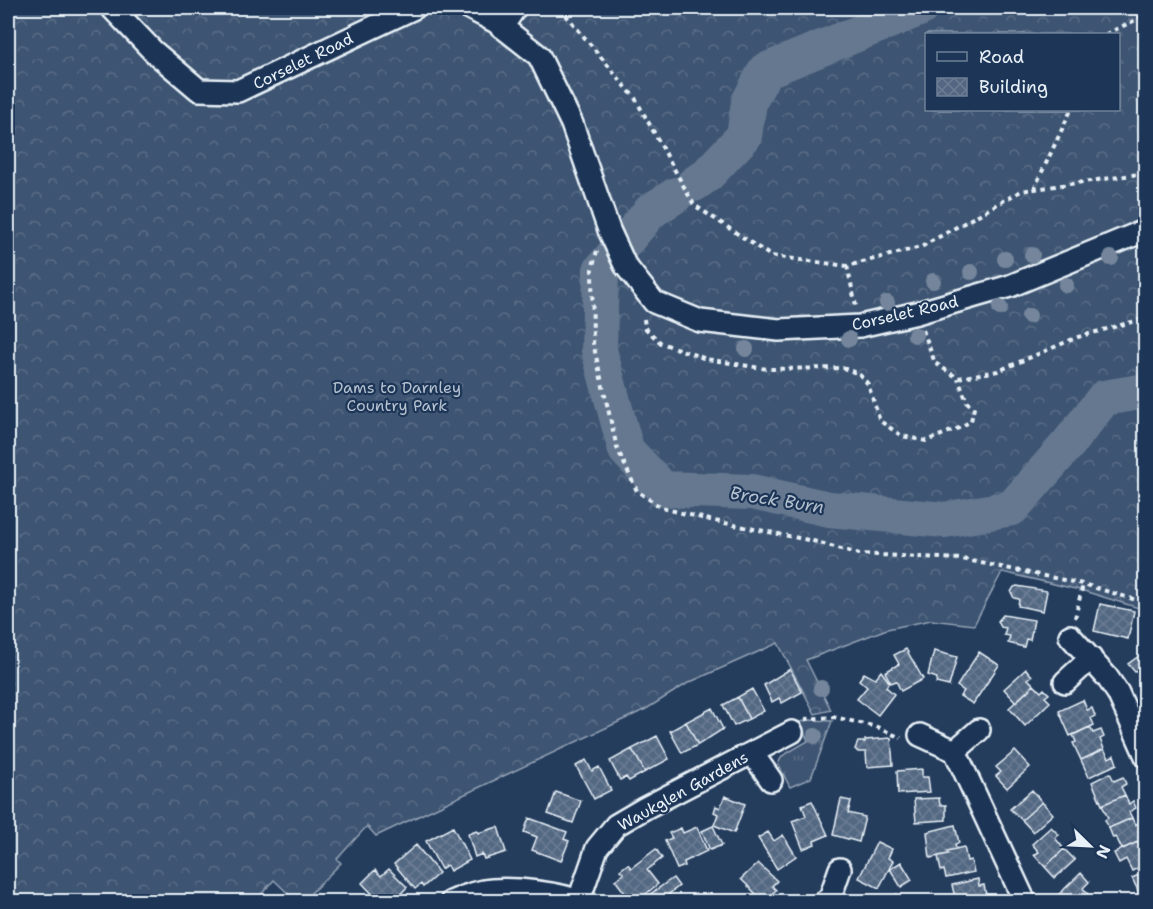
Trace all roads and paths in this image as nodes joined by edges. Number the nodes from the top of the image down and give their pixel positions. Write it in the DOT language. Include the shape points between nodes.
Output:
graph roads {
  1 [pos="112,8"];
  2 [pos="414,8"];
  3 [pos="469,8"];
  4 [pos="515,8"];
  5 [pos="560,8"];
  6 [pos="1146,15"];
  7 [pos="502,27"];
  8 [pos="1108,33"];
  9 [pos="1071,111"];
  10 [pos="1146,173"];
  11 [pos="1034,189"];
  12 [pos="607,226"];
  13 [pos="1146,230"];
  14 [pos="847,266"];
  15 [pos="654,302"];
  16 [pos="917,313"];
  17 [pos="1146,318"];
  18 [pos="860,326"];
  19 [pos="958,378"];
  20 [pos="1083,584"];
  21 [pos="1146,603"];
  22 [pos="1070,636"];
  23 [pos="1091,658"];
  24 [pos="1065,682"];
  25 [pos="979,730"];
  26 [pos="792,732"];
  27 [pos="920,735"];
  28 [pos="955,751"];
  29 [pos="752,753"];
  30 [pos="1146,756"];
  31 [pos="771,780"];
  32 [pos="840,869"];
  33 [pos="828,900"];
  34 [pos="580,901"];
  35 [pos="451,902"];
  36 [pos="1025,902"];
  1 -- 2 [label="street, Corselet Road" via="153,51 199,90 238,91"];
  3 -- 7 [label="street, Corselet Road"];
  4 -- 7 [label="street"];
  5 -- 14 [label="path" via="636,98 694,205 771,256"];
  6 -- 8 [label="path"];
  7 -- 12 [label="street, Corselet Road" via="539,56 572,124"];
  9 -- 11 [label="path"];
  10 -- 11 [label="path"];
  11 -- 14 [label="path" via="1021,191 921,247"];
  12 -- 15 [label="street, Corselet Road" via="626,266"];
  12 -- 20 [label="path" via="592,269 593,343 617,448 637,491 662,508 859,554 962,559"];
  13 -- 16 [label="street, Corselet Road" via="1010,286"];
  14 -- 18 [label="path"];
  15 -- 18 [label="street, Corselet Road" via="700,321 779,330"];
  15 -- 19 [label="path" via="643,315 645,328 661,343 706,359 767,369 843,368 859,374 868,384 880,421 902,436 926,441 971,421 974,408 967,402"];
  16 -- 18 [label="street, Corselet Road"];
  16 -- 19 [label="path" via="935,363"];
  17 -- 19 [label="path" via="1078,337 998,371"];
  20 -- 21 [label="path"];
  20 -- 22 [label="path"];
  22 -- 23 [label="street"];
  23 -- 24 [label="street"];
  23 -- 30 [label="street" via="1118,693"];
  25 -- 28 [label="street"];
  26 -- 27 [label="path" via="798,719 834,717 877,727 910,742"];
  26 -- 29 [label="street, Waukglen Gardens"];
  27 -- 28 [label="street"];
  28 -- 36 [label="street"];
  29 -- 31 [label="street"];
  29 -- 34 [label="street, Waukglen Gardens" via="616,825 597,848"];
  32 -- 33 [label="street"];
  34 -- 35 [label="street" via="532,891 491,890"];
}
